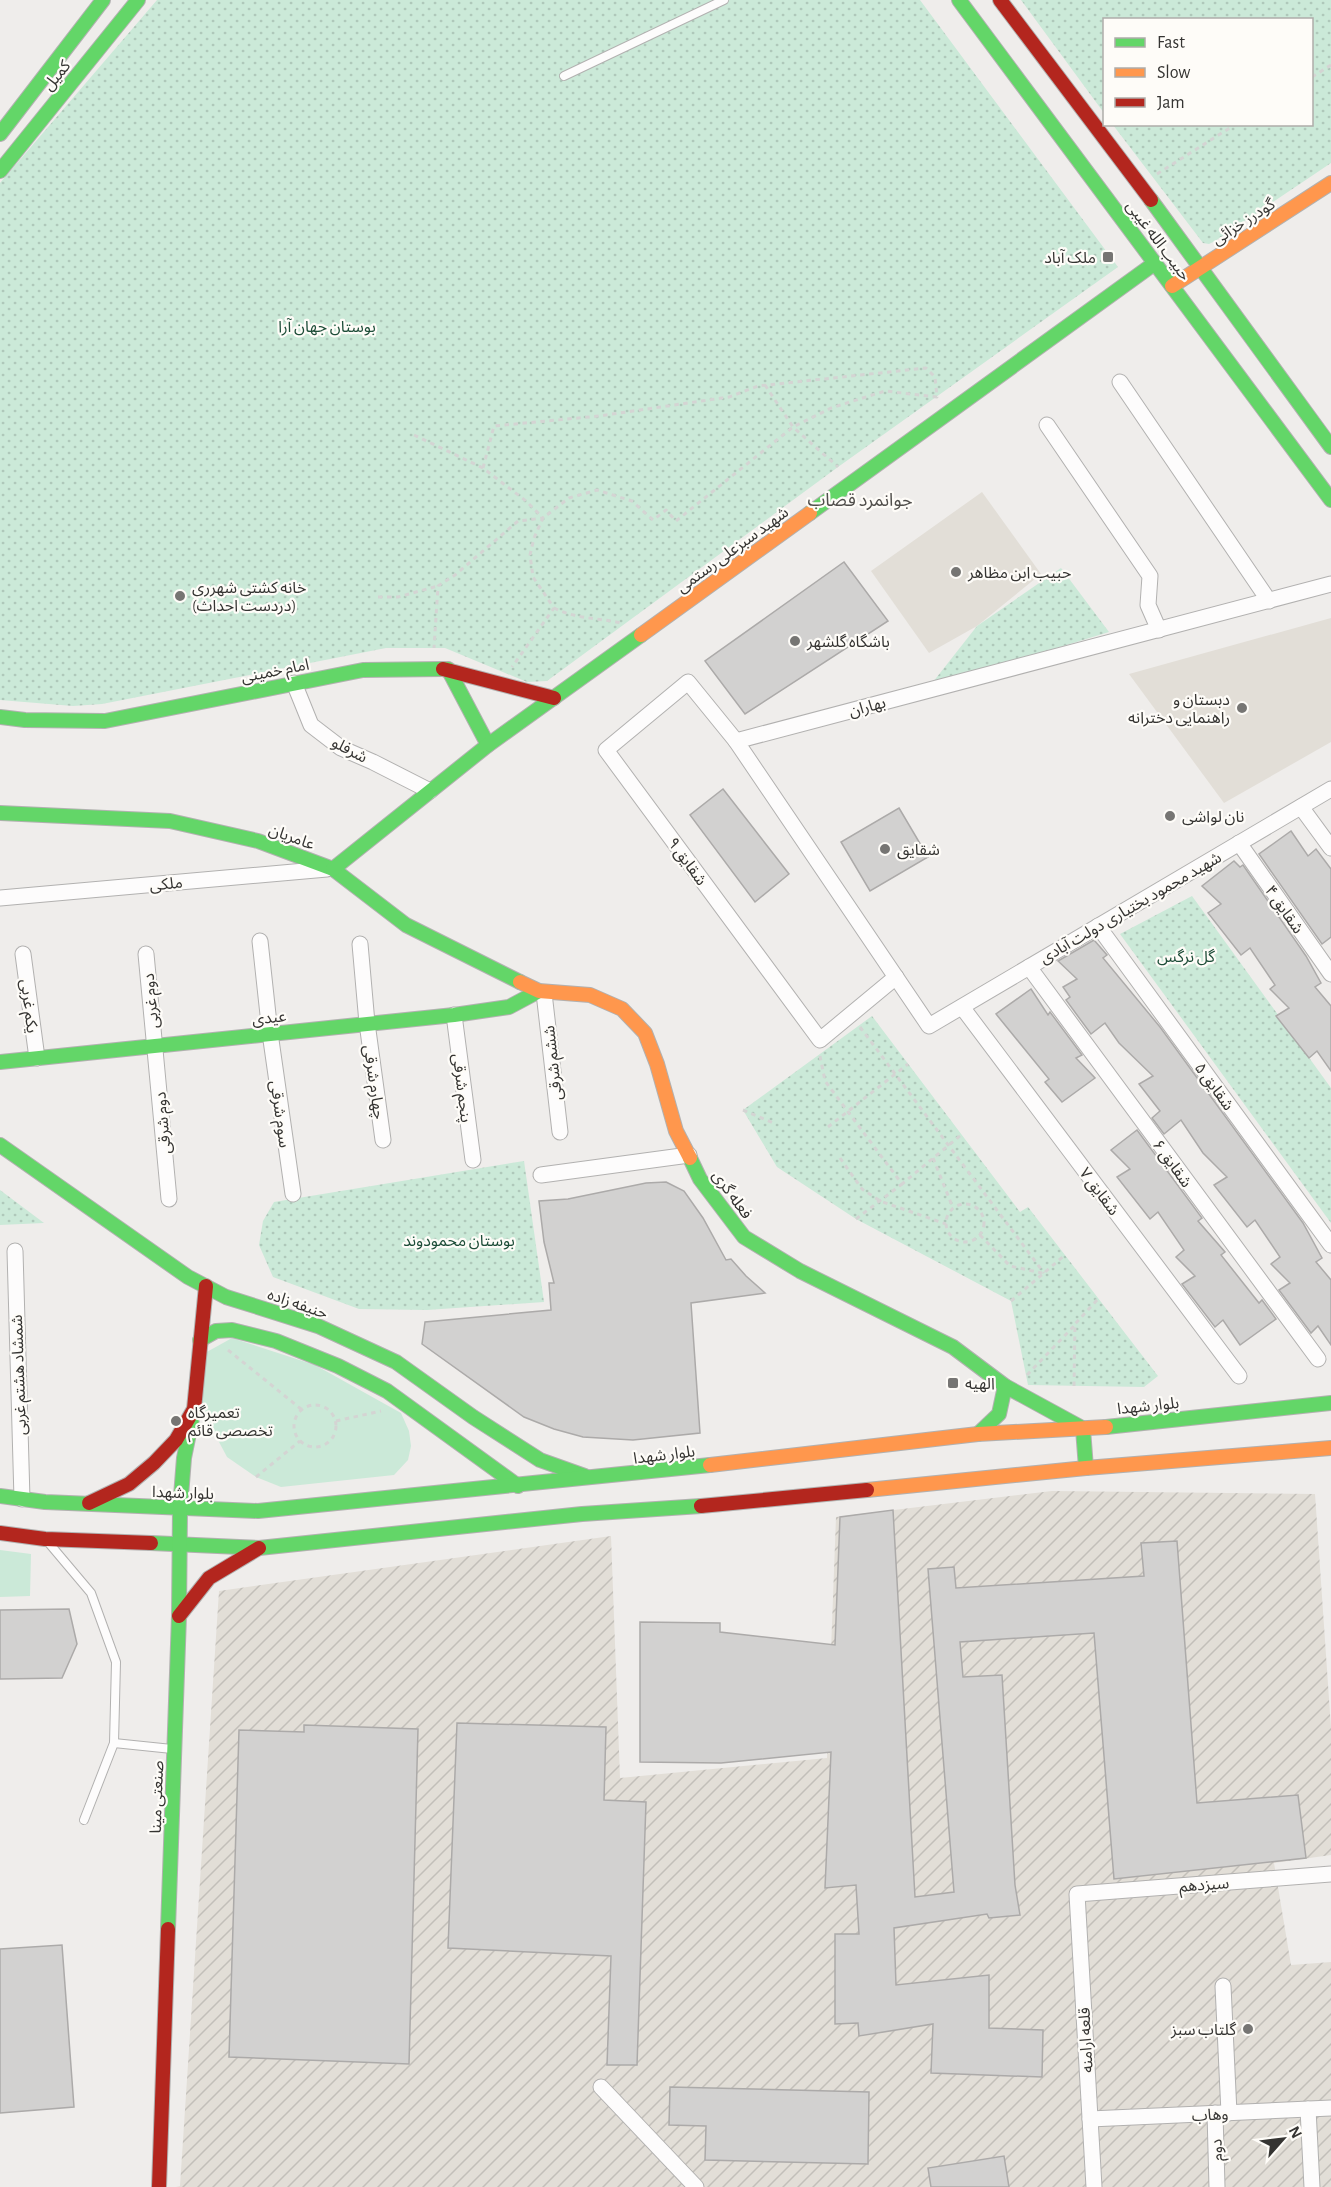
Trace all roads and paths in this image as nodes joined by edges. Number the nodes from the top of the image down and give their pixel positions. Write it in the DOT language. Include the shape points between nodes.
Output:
graph roads {
  1 [pos="103,0"];
  2 [pos="138,0"];
  3 [pos="724,0"];
  4 [pos="959,0"];
  5 [pos="1000,0"];
  6 [pos="1331,65"];
  7 [pos="564,76"];
  8 [pos="1313,76"];
  9 [pos="1233,126"];
  10 [pos="0,134"];
  11 [pos="0,171"];
  12 [pos="1331,183"];
  13 [pos="1140,185"];
  14 [pos="1155,263"];
  15 [pos="1200,268"];
  16 [pos="1172,286"];
  17 [pos="1120,382"];
  18 [pos="765,386"];
  19 [pos="1047,425"];
  20 [pos="793,426"];
  21 [pos="414,435"];
  22 [pos="1331,447"];
  23 [pos="838,467"];
  24 [pos="483,468"];
  25 [pos="1331,500"];
  26 [pos="543,518"];
  27 [pos="1331,584"];
  28 [pos="438,586"];
  29 [pos="378,597"];
  30 [pos="1269,601"];
  31 [pos="554,608"];
  32 [pos="625,624"];
  33 [pos="1159,630"];
  34 [pos="434,648"];
  35 [pos="448,669"];
  36 [pos="507,673"];
  37 [pos="294,683"];
  38 [pos="554,698"];
  39 [pos="0,717"];
  40 [pos="736,741"];
  41 [pos="488,746"];
  42 [pos="1331,789"];
  43 [pos="430,791"];
  44 [pos="1301,807"];
  45 [pos="0,813"];
  46 [pos="1239,843"];
  47 [pos="1331,848"];
  48 [pos="333,868"];
  49 [pos="0,898"];
  50 [pos="1098,926"];
  51 [pos="260,940"];
  52 [pos="360,944"];
  53 [pos="24,954"];
  54 [pos="146,954"];
  55 [pos="1029,967"];
  56 [pos="1331,974"];
  57 [pos="896,977"];
  58 [pos="541,992"];
  59 [pos="962,1007"];
  60 [pos="454,1016"];
  61 [pos="367,1023"];
  62 [pos="859,1026"];
  63 [pos="270,1033"];
  64 [pos="155,1047"];
  65 [pos="820,1054"];
  66 [pos="37,1058"];
  67 [pos="0,1062"];
  68 [pos="908,1064"];
  69 [pos="896,1074"];
  70 [pos="744,1110"];
  71 [pos="847,1112"];
  72 [pos="776,1124"];
  73 [pos="828,1127"];
  74 [pos="560,1132"];
  75 [pos="961,1135"];
  76 [pos="383,1140"];
  77 [pos="0,1145"];
  78 [pos="948,1145"];
  79 [pos="688,1155"];
  80 [pos="840,1158"];
  81 [pos="933,1158"];
  82 [pos="473,1160"];
  83 [pos="541,1175"];
  84 [pos="902,1184"];
  85 [pos="293,1194"];
  86 [pos="169,1199"];
  87 [pos="880,1201"];
  88 [pos="953,1208"];
  89 [pos="856,1219"];
  90 [pos="946,1224"];
  91 [pos="980,1235"];
  92 [pos="1331,1245"];
  93 [pos="15,1251"];
  94 [pos="1065,1255"];
  95 [pos="1044,1273"];
  96 [pos="206,1286"];
  97 [pos="1098,1299"];
  98 [pos="1011,1301"];
  99 [pos="1075,1324"];
  100 [pos="200,1340"];
  101 [pos="219,1344"];
  102 [pos="1318,1359"];
  103 [pos="1026,1376"];
  104 [pos="1239,1376"];
  105 [pos="1005,1386"];
  106 [pos="1074,1386"];
  107 [pos="1331,1403"];
  108 [pos="194,1409"];
  109 [pos="301,1409"];
  110 [pos="381,1411"];
  111 [pos="336,1421"];
  112 [pos="1083,1429"];
  113 [pos="978,1434"];
  114 [pos="300,1441"];
  115 [pos="1331,1448"];
  116 [pos="1086,1468"];
  117 [pos="256,1477"];
  118 [pos="593,1478"];
  119 [pos="518,1486"];
  120 [pos="0,1496"];
  121 [pos="22,1499"];
  122 [pos="89,1504"];
  123 [pos="180,1509"];
  124 [pos="0,1533"];
  125 [pos="45,1539"];
  126 [pos="178,1545"];
  127 [pos="259,1548"];
  128 [pos="179,1616"];
  129 [pos="114,1743"];
  130 [pos="174,1749"];
  131 [pos="84,1820"];
  132 [pos="1331,1874"];
  133 [pos="1077,1894"];
  134 [pos="1223,1986"];
  135 [pos="601,2087"];
  136 [pos="1331,2108"];
  137 [pos="1308,2109"];
  138 [pos="1222,2113"];
  139 [pos="1090,2119"];
  140 [pos="159,2187"];
  141 [pos="696,2187"];
  142 [pos="1094,2187"];
  143 [pos="1217,2187"];
  144 [pos="1312,2187"];
  1 -- 10 [label="street"];
  2 -- 11 [label="street, کمیل"];
  3 -- 7 [label="lane"];
  4 -- 14 [label="street, حبیب الله غیبی"];
  5 -- 13 [label="street, حبیب الله غیبی"];
  6 -- 8 [label="path"];
  9 -- 13 [label="path"];
  12 -- 15 [label="street, گودرز خزائی"];
  13 -- 15 [label="street, حبیب الله غیبی"];
  14 -- 16 [label="street, حبیب الله غیبی"];
  14 -- 38 [label="street, شهید سبزعلی رستمی"];
  15 -- 16 [label="street, گودرز خزائی"];
  15 -- 22 [label="street, حبیب الله غیبی"];
  16 -- 25 [label="street, حبیب الله غیبی"];
  17 -- 30 [label="street"];
  18 -- 20 [label="path"];
  18 -- 20 [label="path" via="926,368 935,376 937,397 885,391 831,408"];
  18 -- 24 [label="path" via="729,397 599,417 494,426"];
  19 -- 33 [label="street" via="1150,576 1149,605"];
  20 -- 23 [label="path"];
  20 -- 26 [label="path" via="676,521 666,510 653,520 632,501 597,490 569,498"];
  21 -- 24 [label="path"];
  24 -- 26 [label="path"];
  26 -- 28 [label="path" via="518,522"];
  26 -- 31 [label="path" via="530,555 533,577"];
  27 -- 30 [label="street, بهاران"];
  28 -- 29 [label="path" via="399,597"];
  28 -- 34 [label="path"];
  30 -- 33 [label="street, بهاران"];
  31 -- 32 [label="path" via="566,614"];
  31 -- 36 [label="path"];
  33 -- 40 [label="street, بهاران"];
  35 -- 37 [label="street, امام خمینی" via="363,669"];
  35 -- 38 [label="street, امام خمینی"];
  35 -- 41 [label="street"];
  37 -- 39 [label="street, امام خمینی" via="105,721"];
  37 -- 43 [label="street, شرفلو" via="311,725 340,748"];
  38 -- 41 [label="street, شهید سبزعلی رستمی"];
  40 -- 57 [label="street"];
  40 -- 57 [label="street, شقایق ۹" via="688,682 606,750 820,1040"];
  41 -- 43 [label="street, شهید سبزعلی رستمی"];
  42 -- 44 [label="street, شهید محمود بختیاری دولت آبادی"];
  43 -- 48 [label="street, شهید سبزعلی رستمی"];
  44 -- 46 [label="street, شهید محمود بختیاری دولت آبادی"];
  44 -- 47 [label="street"];
  45 -- 48 [label="street, عامریان" via="170,821 258,841"];
  46 -- 50 [label="street, شهید محمود بختیاری دولت آبادی"];
  46 -- 56 [label="street, شقایق ۴"];
  48 -- 49 [label="street, ملکی"];
  48 -- 58 [label="street, عامریان" via="406,925"];
  50 -- 55 [label="street, شهید محمود بختیاری دولت آبادی"];
  50 -- 92 [label="street, شقایق ۵"];
  51 -- 63 [label="street, سوم شرقی"];
  52 -- 61 [label="street, چهارم شرقی"];
  53 -- 66 [label="street, یکم غربی"];
  54 -- 64 [label="street, دوم غربی"];
  55 -- 59 [label="street, شهید محمود بختیاری دولت آبادی"];
  55 -- 102 [label="street, شقایق ۶"];
  57 -- 59 [label="street, شهید محمود بختیاری دولت آبادی" via="929,1026"];
  58 -- 60 [label="street, عیدی" via="509,1007"];
  58 -- 74 [label="street, ششم شرقی"];
  58 -- 79 [label="street, فعله گری" via="590,995 622,1009 645,1033 676,1131"];
  59 -- 104 [label="street, شقایق ۷"];
  60 -- 61 [label="street, عیدی"];
  60 -- 82 [label="street, پنجم شرقی"];
  61 -- 63 [label="street, عیدی"];
  61 -- 76 [label="street, چهارم شرقی"];
  62 -- 69 [label="path"];
  63 -- 64 [label="street, عیدی"];
  63 -- 85 [label="street, سوم شرقی"];
  64 -- 66 [label="street, عیدی"];
  64 -- 86 [label="street, دوم شرقی"];
  65 -- 71 [label="path" via="825,1081"];
  66 -- 67 [label="street, عیدی"];
  68 -- 69 [label="path"];
  69 -- 71 [label="path"];
  69 -- 78 [label="path"];
  70 -- 72 [label="path"];
  71 -- 73 [label="path"];
  71 -- 84 [label="path"];
  75 -- 78 [label="path"];
  77 -- 96 [label="street, حنیفه زاده"];
  78 -- 81 [label="path"];
  78 -- 95 [label="path"];
  79 -- 83 [label="street"];
  79 -- 105 [label="street, فعله گری" via="700,1179 744,1237 800,1271 953,1347"];
  80 -- 87 [label="path" via="862,1189"];
  81 -- 84 [label="path"];
  81 -- 88 [label="path"];
  84 -- 87 [label="path"];
  87 -- 89 [label="path"];
  87 -- 90 [label="path"];
  88 -- 90 [label="path"];
  88 -- 91 [label="path" via="970,1204 981,1212 984,1223"];
  90 -- 91 [label="path" via="951,1236 962,1242"];
  91 -- 95 [label="path" via="1010,1266"];
  93 -- 121 [label="street, شمشاد هشتم غربی"];
  94 -- 95 [label="path"];
  95 -- 98 [label="path"];
  96 -- 100 [label="street, صنعتی مینا"];
  96 -- 118 [label="street, حنیفه زاده" via="226,1297 318,1326 396,1362 540,1460"];
  97 -- 99 [label="path"];
  99 -- 103 [label="path"];
  99 -- 106 [label="path"];
  100 -- 108 [label="street, صنعتی مینا"];
  100 -- 119 [label="street" via="216,1331 232,1330 276,1341 338,1366 387,1391"];
  101 -- 109 [label="path"];
  105 -- 112 [label="street, فعله گری"];
  105 -- 113 [label="street" via="1003,1406 996,1420"];
  107 -- 112 [label="street, بلوار شهدا"];
  108 -- 122 [label="street" via="177,1440 154,1463 129,1484"];
  108 -- 123 [label="street, صنعتی مینا" via="184,1458"];
  109 -- 111 [label="path" via="321,1405 328,1408"];
  109 -- 114 [label="path" via="294,1422"];
  110 -- 111 [label="path"];
  111 -- 114 [label="path" via="335,1434 326,1444 312,1447"];
  112 -- 113 [label="street, بلوار شهدا"];
  112 -- 116 [label="street"];
  113 -- 118 [label="street, بلوار شهدا"];
  114 -- 117 [label="path"];
  115 -- 116 [label="street"];
  116 -- 127 [label="street"];
  118 -- 119 [label="street, بلوار شهدا"];
  119 -- 123 [label="street, بلوار شهدا" via="258,1511"];
  120 -- 121 [label="street, بلوار شهدا"];
  121 -- 122 [label="street, بلوار شهدا"];
  122 -- 123 [label="street, بلوار شهدا"];
  123 -- 126 [label="street, صنعتی مینا"];
  124 -- 125 [label="street"];
  125 -- 126 [label="street"];
  125 -- 129 [label="lane" via="91,1593 116,1662"];
  126 -- 127 [label="street"];
  126 -- 128 [label="street, صنعتی مینا"];
  127 -- 128 [label="street" via="209,1578"];
  128 -- 130 [label="street, صنعتی مینا"];
  129 -- 130 [label="lane"];
  129 -- 131 [label="lane"];
  130 -- 140 [label="street, صنعتی مینا"];
  132 -- 133 [label="street, سیزدهم"];
  133 -- 139 [label="street, قلعه ارامنه"];
  134 -- 138 [label="street, دوم"];
  135 -- 141 [label="street"];
  136 -- 137 [label="street, وهاب"];
  137 -- 138 [label="street, وهاب"];
  137 -- 144 [label="street"];
  138 -- 139 [label="street, وهاب"];
  138 -- 143 [label="street, دوم"];
  139 -- 142 [label="street, قلعه ارامنه"];
}
